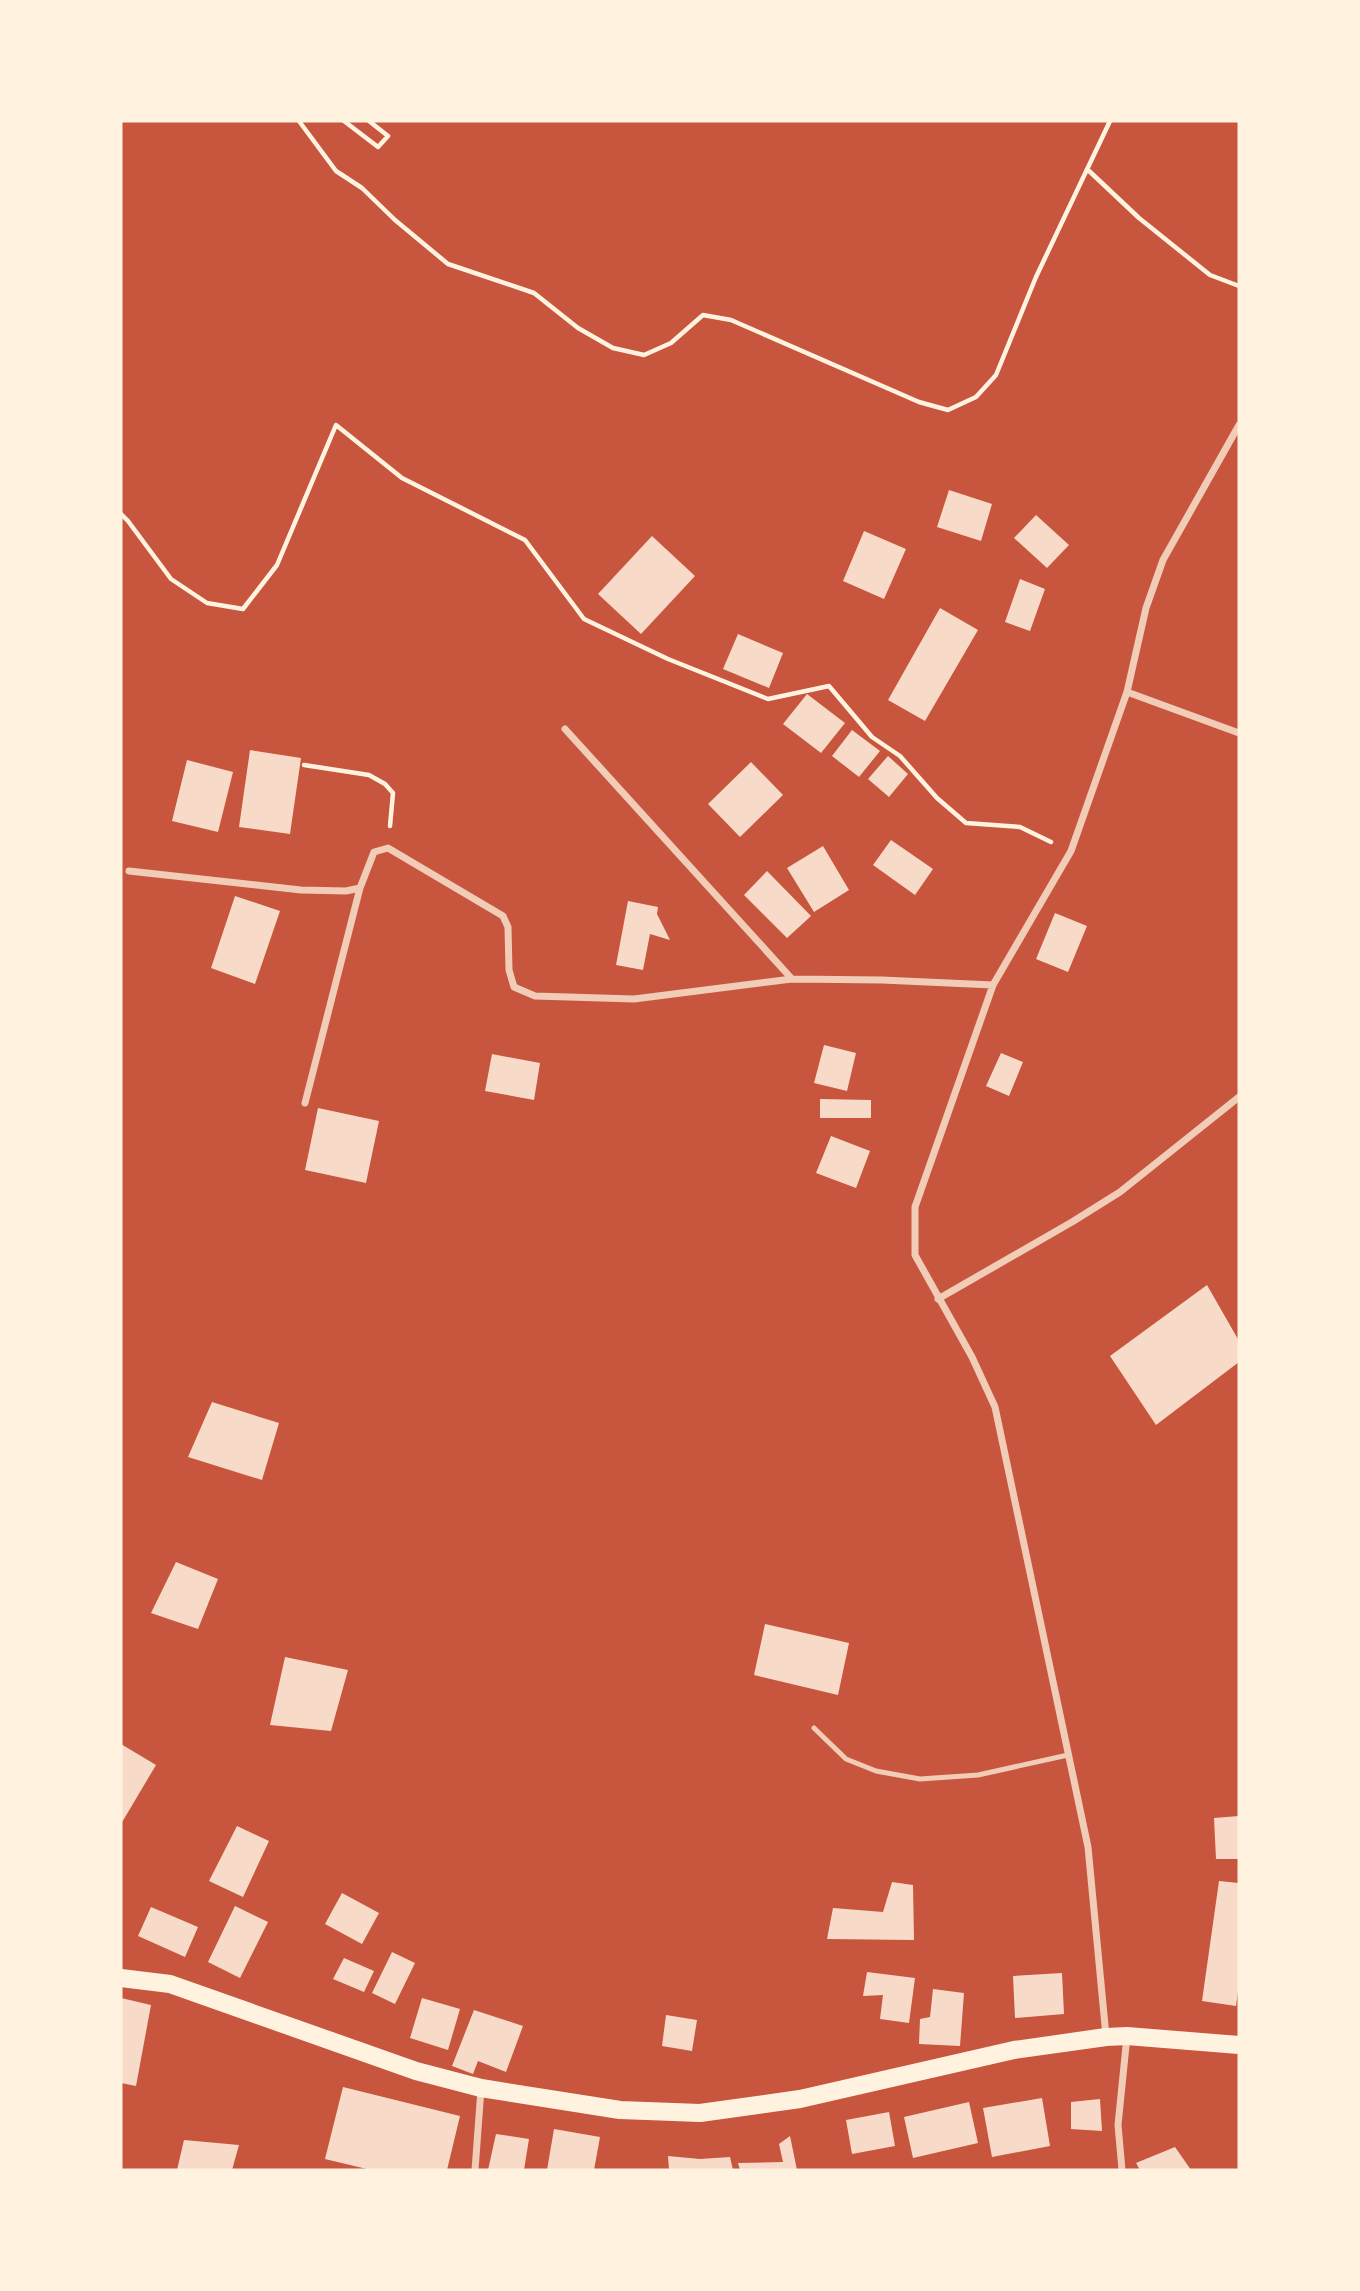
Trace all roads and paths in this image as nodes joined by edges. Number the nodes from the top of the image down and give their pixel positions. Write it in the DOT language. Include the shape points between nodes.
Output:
graph roads {
  1 [pos="299,121"];
  2 [pos="344,121"];
  3 [pos="369,121"];
  4 [pos="1110,121"];
  5 [pos="1087,169"];
  6 [pos="1239,286"];
  7 [pos="1239,425"];
  8 [pos="121,514"];
  9 [pos="1127,692"];
  10 [pos="565,729"];
  11 [pos="1239,733"];
  12 [pos="304,765"];
  13 [pos="388,848"];
  14 [pos="1071,851"];
  15 [pos="129,872"];
  16 [pos="360,888"];
  17 [pos="792,979"];
  18 [pos="993,985"];
  19 [pos="1239,1097"];
  20 [pos="305,1103"];
  21 [pos="938,1299"];
  22 [pos="814,1728"];
  23 [pos="1068,1755"];
  24 [pos="121,1978"];
  25 [pos="1127,2036"];
  26 [pos="1106,2037"];
  27 [pos="1239,2045"];
  28 [pos="481,2088"];
  29 [pos="475,2170"];
  30 [pos="1122,2170"];
  1 -- 5 [label="path" via="336,171 362,188 448,264 534,293 578,328 613,348 644,355 671,343 703,315 731,320 919,402 948,410 976,397 996,375"];
  2 -- 3 [label="path" via="379,146 388,136"];
  4 -- 5 [label="path"];
  5 -- 6 [label="path" via="1210,275"];
  7 -- 9 [label="street" via="1163,560 1146,608"];
  8 -- 14 [label="path" via="171,579 207,603 243,609 277,565 336,425 402,478 524,540 584,619 768,699 829,686 872,737 900,756 966,823 1020,827"];
  9 -- 11 [label="street"];
  9 -- 14 [label="street"];
  10 -- 17 [label="street"];
  12 -- 13 [label="path" via="369,775 385,784 393,793"];
  13 -- 16 [label="street" via="374,852"];
  13 -- 17 [label="street" via="503,916 514,987 535,996 634,999"];
  14 -- 18 [label="street"];
  15 -- 16 [label="street" via="301,890"];
  16 -- 20 [label="street"];
  17 -- 18 [label="street"];
  18 -- 21 [label="street" via="915,1206 915,1255"];
  19 -- 21 [label="street" via="1119,1192"];
  21 -- 23 [label="street" via="995,1407"];
  22 -- 23 [label="lane" via="846,1759 876,1771 920,1779 978,1775"];
  23 -- 26 [label="street" via="1088,1847"];
  24 -- 28 [label="main road" via="170,1984 416,2071"];
  25 -- 26 [label="main road"];
  25 -- 27 [label="main road"];
  25 -- 30 [label="street" via="1118,2125"];
  26 -- 28 [label="main road" via="1014,2050 800,2099 700,2113 620,2110"];
  28 -- 29 [label="street"];
}
